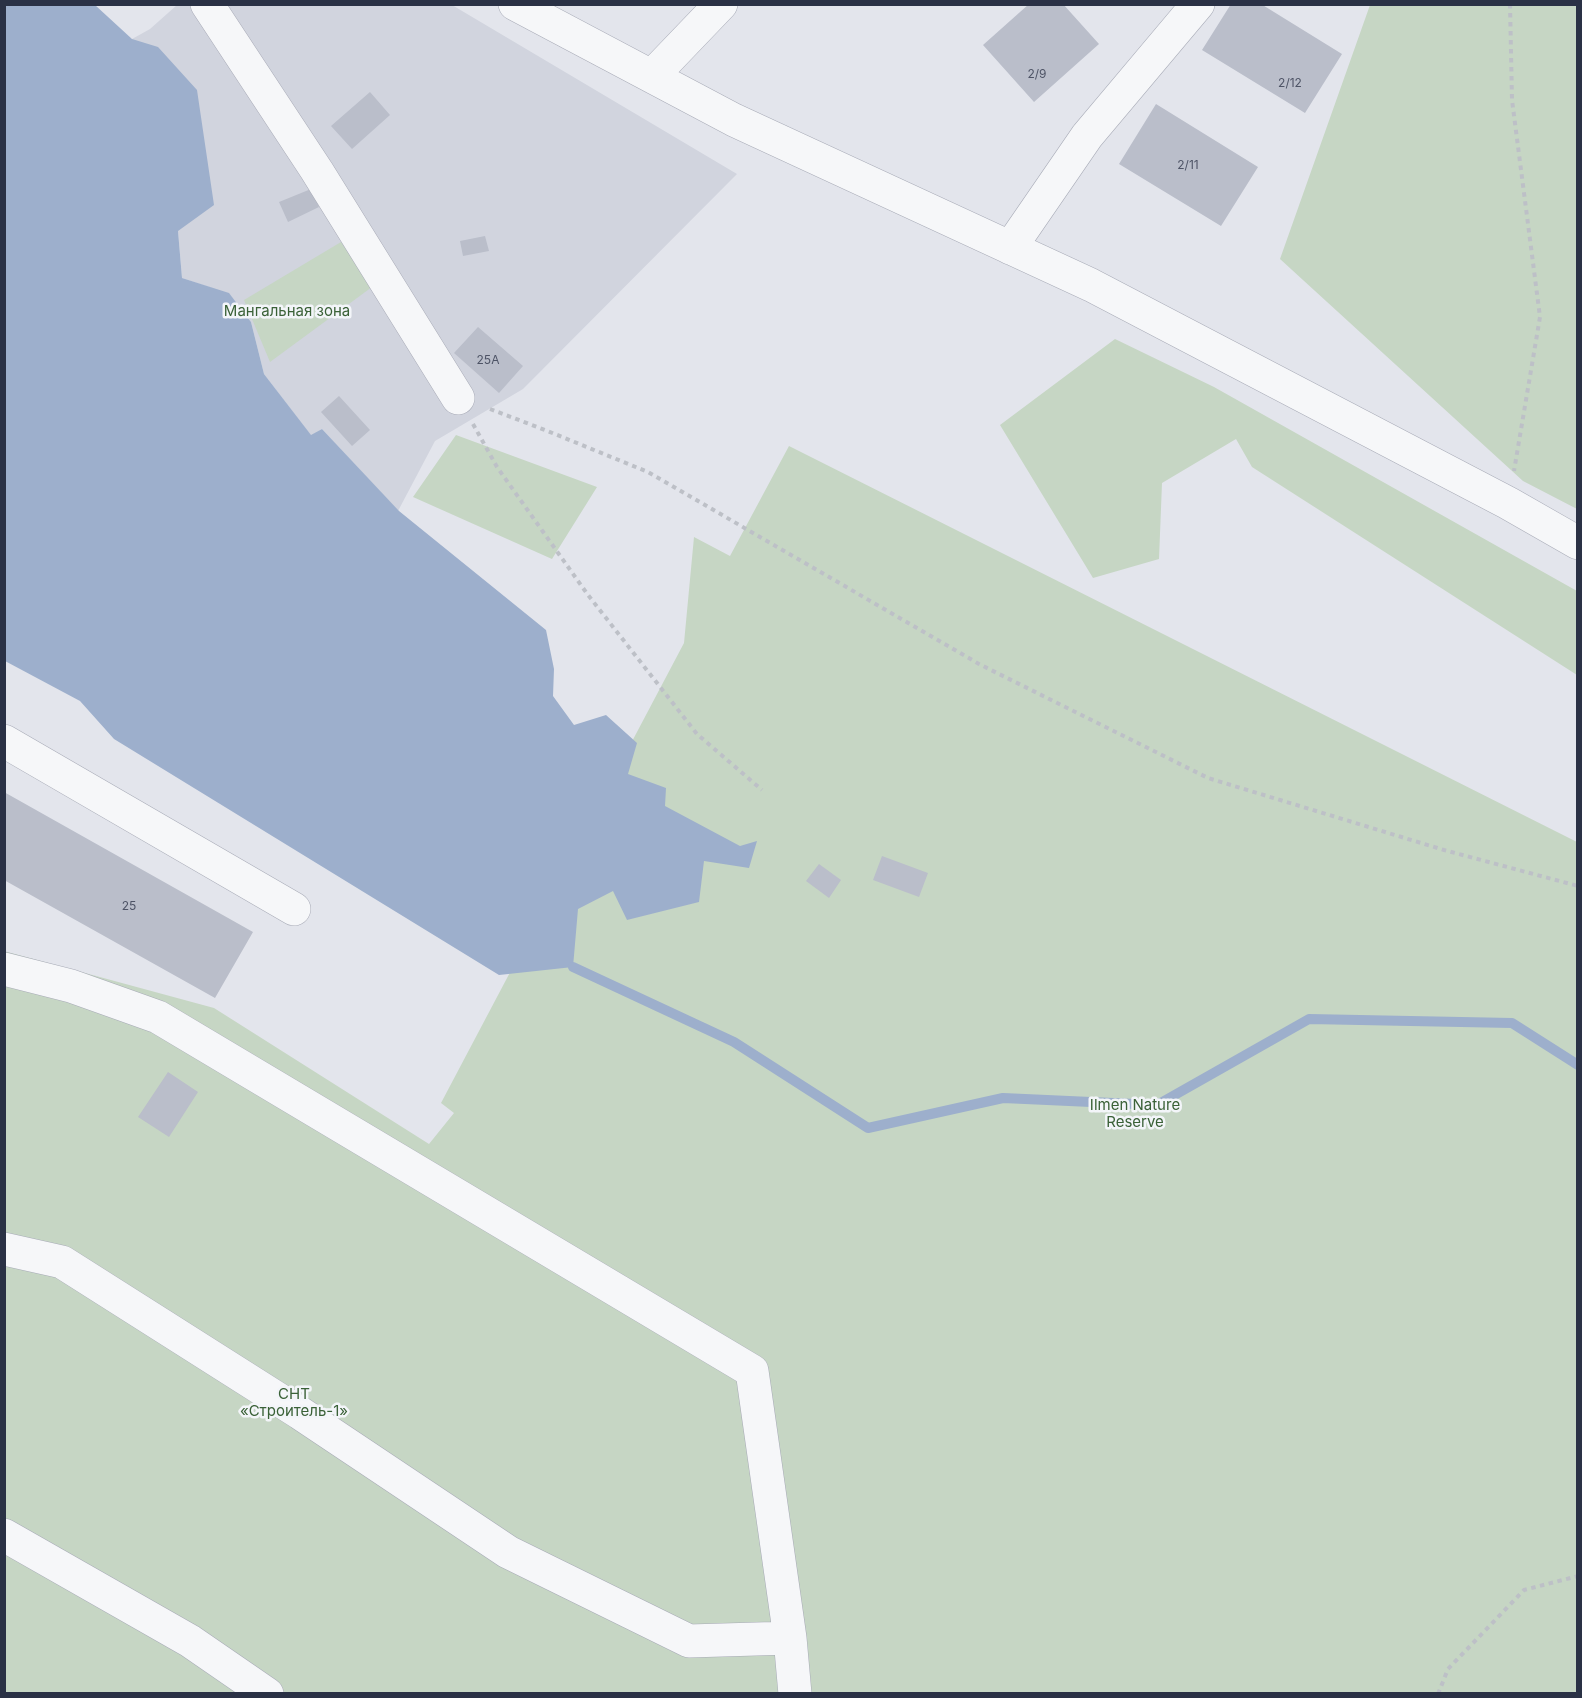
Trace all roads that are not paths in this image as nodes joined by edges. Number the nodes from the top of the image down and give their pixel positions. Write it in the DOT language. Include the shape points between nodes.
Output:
graph roads {
  1 [pos="207,4"];
  2 [pos="515,4"];
  3 [pos="721,4"];
  4 [pos="1198,4"];
  5 [pos="652,76"];
  6 [pos="1010,248"];
  7 [pos="458,398"];
  8 [pos="1578,543"];
  9 [pos="4,741"];
  10 [pos="294,909"];
  11 [pos="4,969"];
  12 [pos="4,1249"];
  13 [pos="4,1535"];
  14 [pos="790,1638"];
  15 [pos="267,1694"];
  16 [pos="795,1694"];
  1 -- 7 [label="lane" via="317,171"];
  2 -- 5 [label="lane"];
  3 -- 5 [label="lane"];
  4 -- 6 [label="lane" via="1087,136"];
  5 -- 6 [label="lane" via="734,120"];
  6 -- 8 [label="lane" via="1090,285"];
  9 -- 10 [label="lane"];
  11 -- 14 [label="lane" via="71,986 158,1017 752,1371"];
  12 -- 14 [label="lane" via="62,1262 529,1563 688,1641"];
  13 -- 15 [label="lane" via="190,1641"];
  14 -- 16 [label="lane"];
}
